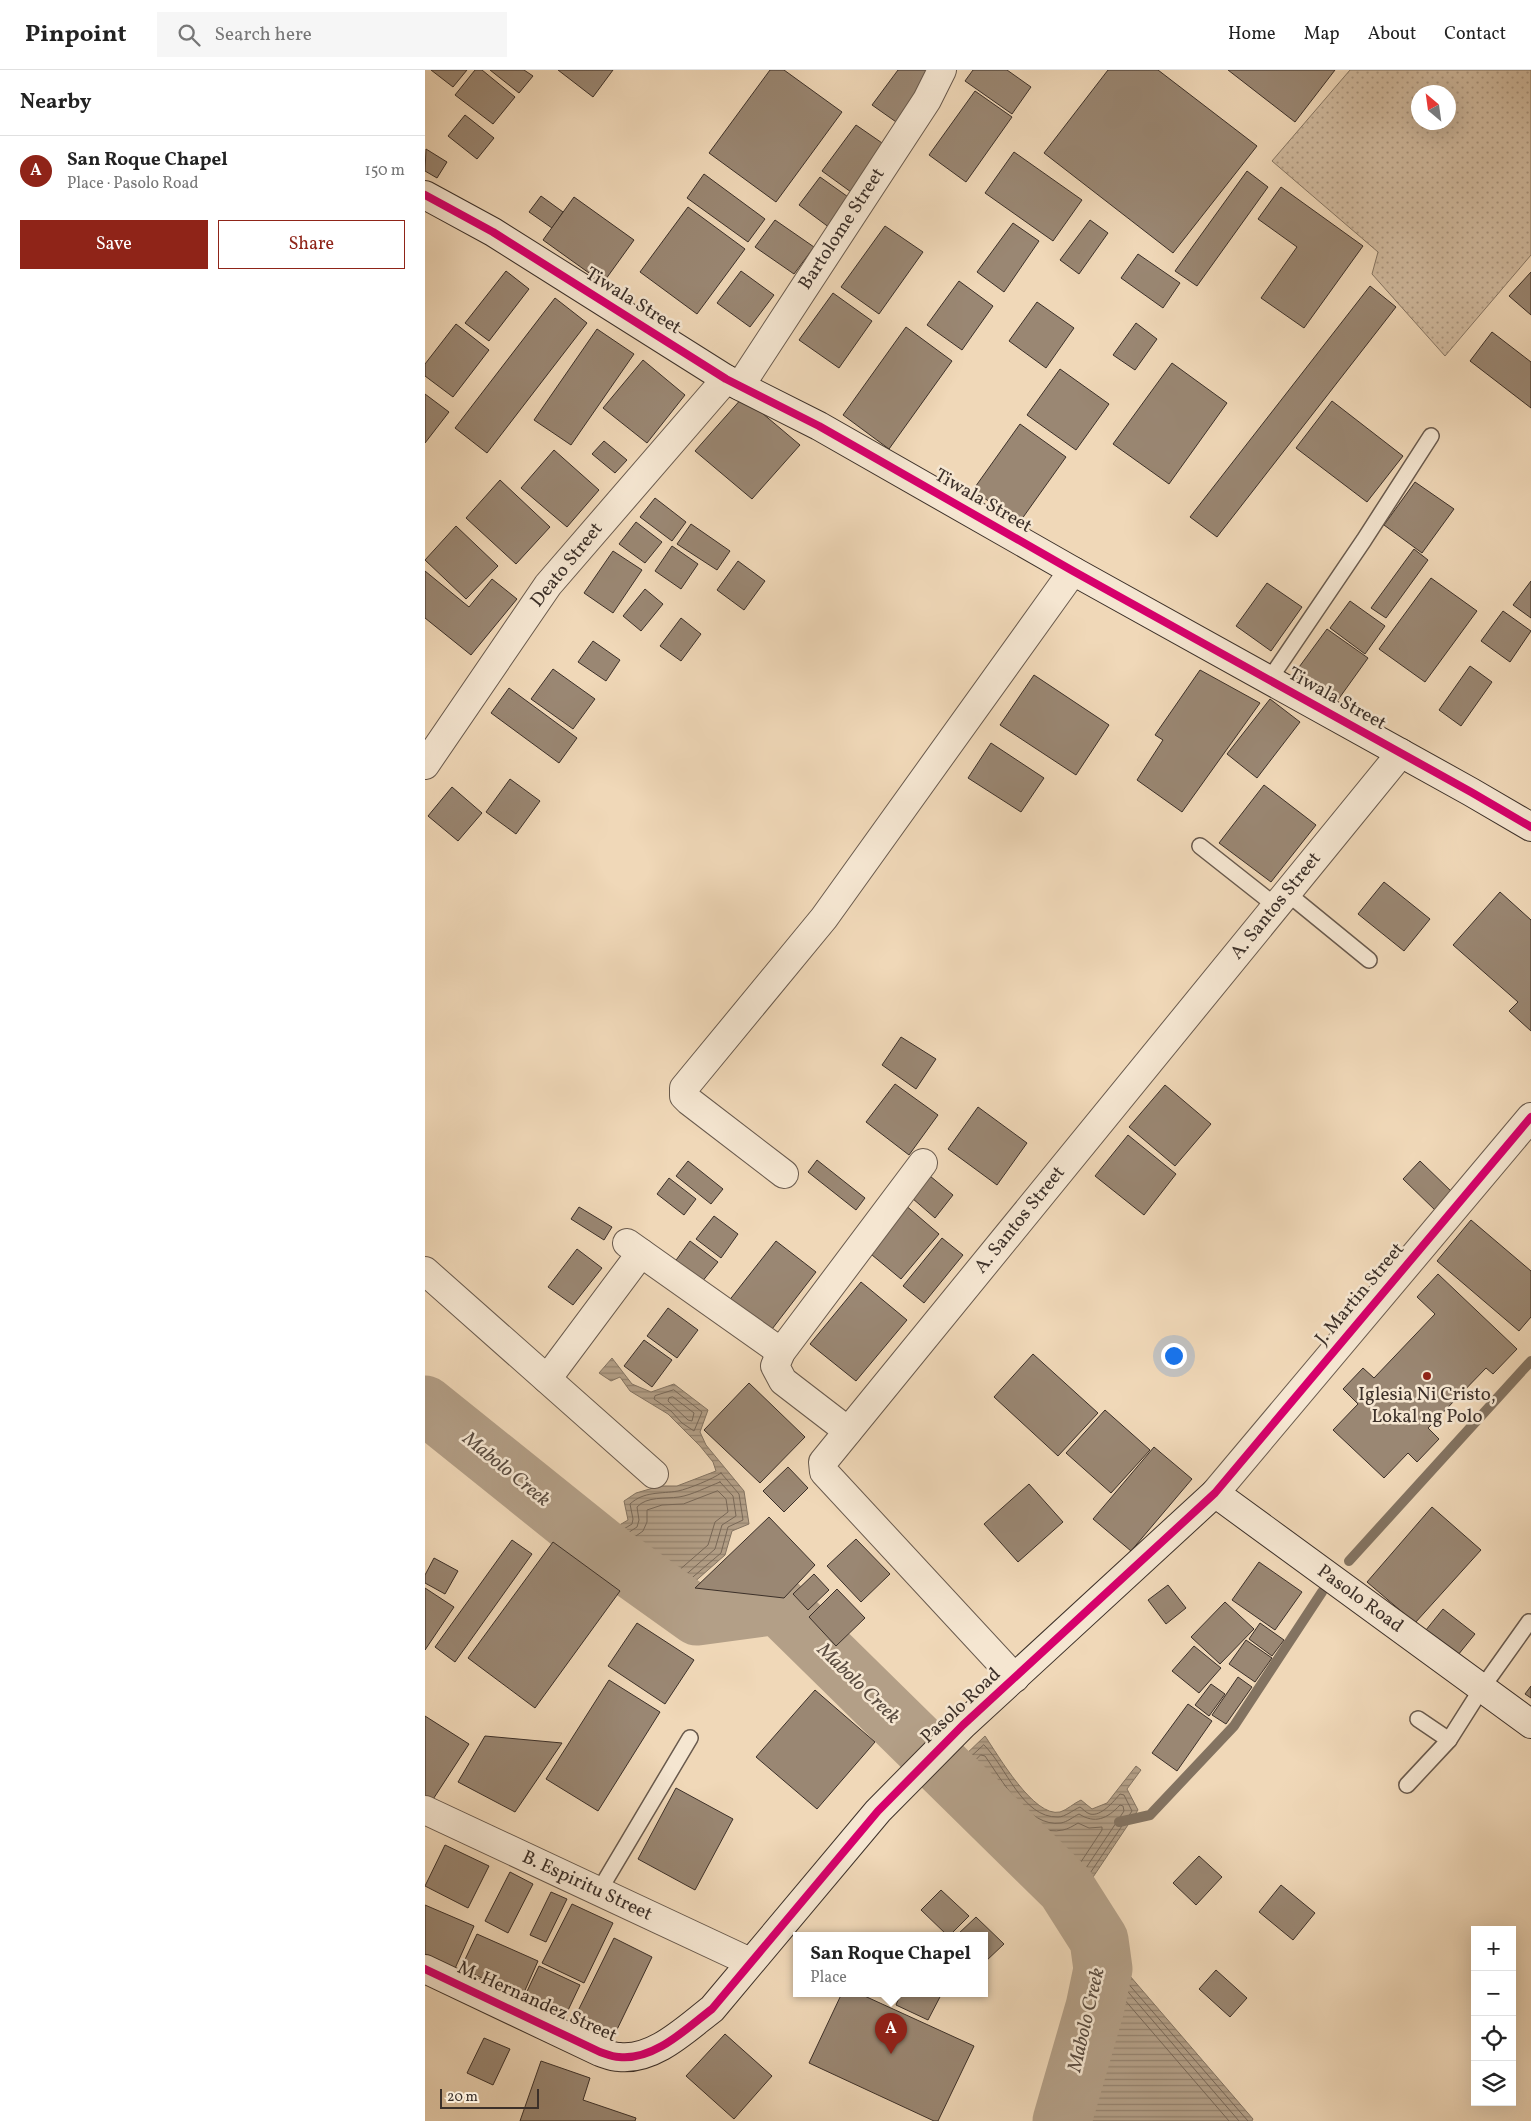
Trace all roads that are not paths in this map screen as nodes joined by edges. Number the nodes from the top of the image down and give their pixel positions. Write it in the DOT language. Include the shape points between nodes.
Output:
graph roads {
  1 [pos="942,70"];
  2 [pos="425,195"];
  3 [pos="733,383"];
  4 [pos="1431,436"];
  5 [pos="1073,571"];
  6 [pos="1269,680"];
  7 [pos="1401,753"];
  8 [pos="425,764"];
  9 [pos="1531,827"];
  10 [pos="1200,846"];
  11 [pos="1281,899"];
  12 [pos="1369,960"];
  13 [pos="1531,1117"];
  14 [pos="923,1163"];
  15 [pos="784,1174"];
  16 [pos="425,1271"];
  17 [pos="781,1352"];
  18 [pos="547,1379"];
  19 [pos="848,1432"];
  20 [pos="654,1474"];
  21 [pos="1215,1492"];
  22 [pos="1529,1622"];
  23 [pos="1015,1678"];
  24 [pos="1482,1688"];
  25 [pos="1418,1719"];
  26 [pos="1531,1724"];
  27 [pos="690,1738"];
  28 [pos="1449,1740"];
  29 [pos="1407,1785"];
  30 [pos="425,1810"];
  31 [pos="599,1892"];
  32 [pos="750,1962"];
  33 [pos="425,1969"];
  1 -- 3 [label="street, Bartolome Street" via="927,100"];
  2 -- 3 [label="street, Tiwala Street" via="493,232"];
  3 -- 5 [label="street, Tiwala Street" via="819,426"];
  3 -- 8 [label="street, Deato Street" via="548,585"];
  4 -- 6 [label="lane"];
  5 -- 6 [label="street, Tiwala Street"];
  5 -- 15 [label="street" via="824,918 684,1088 684,1096 689,1101"];
  6 -- 7 [label="street, Tiwala Street"];
  7 -- 9 [label="street, Tiwala Street"];
  7 -- 11 [label="street, A. Santos Street"];
  10 -- 11 [label="lane"];
  11 -- 12 [label="lane"];
  11 -- 19 [label="street, A. Santos Street"];
  13 -- 21 [label="street, J. Martin Street"];
  14 -- 17 [label="street"];
  16 -- 18 [label="street"];
  17 -- 18 [label="street" via="634,1248"];
  17 -- 19 [label="street" via="775,1366 783,1381"];
  18 -- 20 [label="street"];
  19 -- 23 [label="street, A. Santos Street" via="823,1462 824,1472"];
  21 -- 23 [label="street, Pasolo Road"];
  21 -- 24 [label="street, Pasolo Road"];
  22 -- 24 [label="lane"];
  23 -- 32 [label="street, Pasolo Road" via="878,1810"];
  24 -- 26 [label="street, Pasolo Road"];
  24 -- 28 [label="lane"];
  25 -- 28 [label="lane"];
  27 -- 31 [label="lane"];
  28 -- 29 [label="lane"];
  30 -- 31 [label="street, B. Espiritu Street"];
  31 -- 32 [label="street, B. Espiritu Street"];
  32 -- 33 [label="street, M. Hernandez Street" via="712,2009 681,2033 638,2056 620,2057 600,2052"];
}
